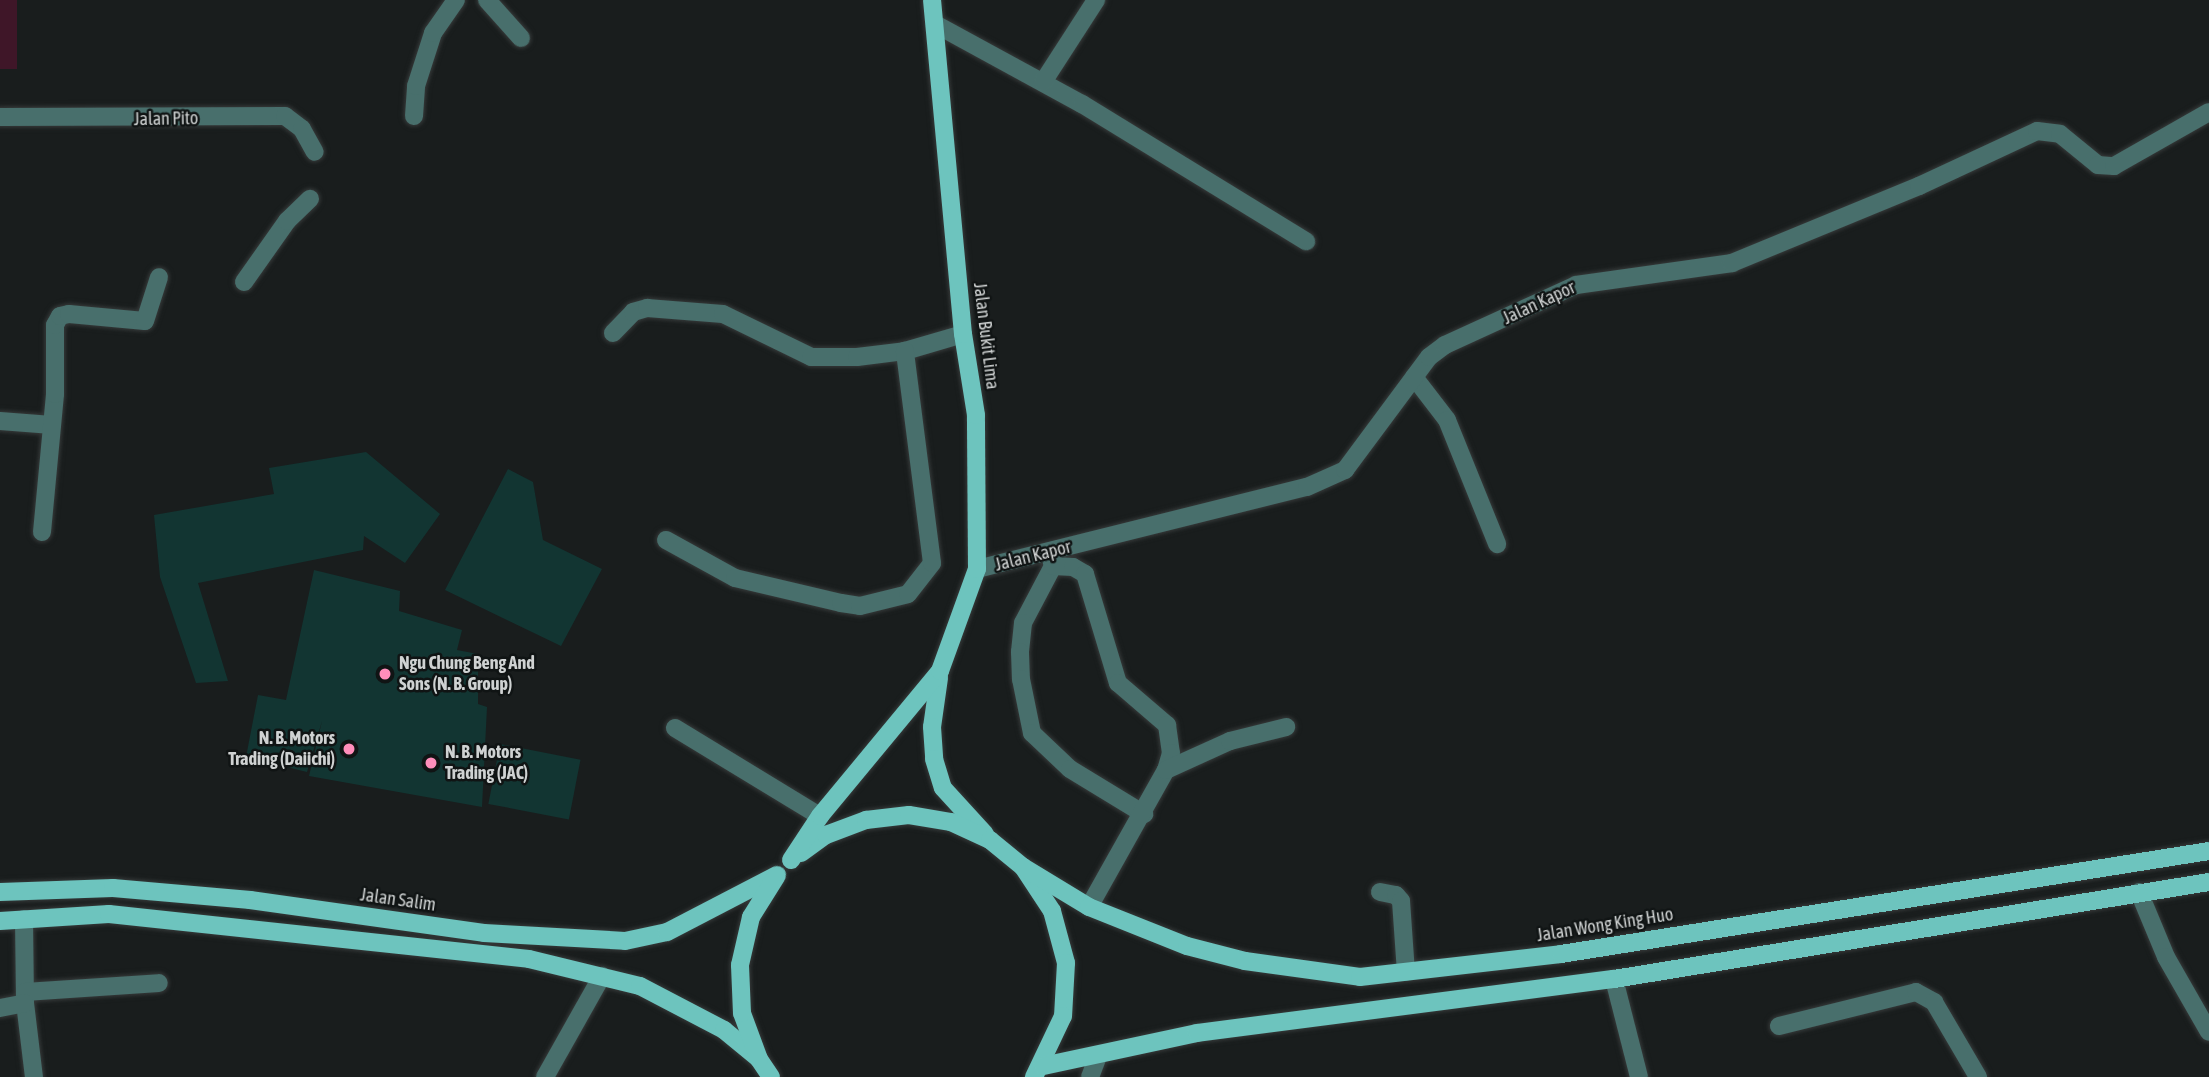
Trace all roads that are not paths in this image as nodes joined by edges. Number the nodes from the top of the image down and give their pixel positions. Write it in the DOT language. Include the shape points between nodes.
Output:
graph roads {
  1 [pos="456,0"];
  2 [pos="487,0"];
  3 [pos="932,0"];
  4 [pos="1096,0"];
  5 [pos="935,23"];
  6 [pos="521,38"];
  7 [pos="1043,82"];
  8 [pos="2209,112"];
  9 [pos="414,116"];
  10 [pos="0,117"];
  11 [pos="315,152"];
  12 [pos="310,199"];
  13 [pos="1306,241"];
  14 [pos="159,277"];
  15 [pos="244,282"];
  16 [pos="613,332"];
  17 [pos="963,334"];
  18 [pos="905,351"];
  19 [pos="1414,377"];
  20 [pos="0,421"];
  21 [pos="52,425"];
  22 [pos="42,532"];
  23 [pos="666,540"];
  24 [pos="1497,544"];
  25 [pos="1051,559"];
  26 [pos="977,569"];
  27 [pos="940,671"];
  28 [pos="1286,727"];
  29 [pos="675,728"];
  30 [pos="1166,770"];
  31 [pos="1144,814"];
  32 [pos="820,816"];
  33 [pos="990,840"];
  34 [pos="2209,851"];
  35 [pos="791,860"];
  36 [pos="1023,867"];
  37 [pos="777,875"];
  38 [pos="2209,882"];
  39 [pos="0,892"];
  40 [pos="1380,892"];
  41 [pos="2139,892"];
  42 [pos="1089,907"];
  43 [pos="24,919"];
  44 [pos="0,921"];
  45 [pos="1406,972"];
  46 [pos="602,976"];
  47 [pos="1614,979"];
  48 [pos="159,983"];
  49 [pos="25,998"];
  50 [pos="0,1008"];
  51 [pos="1779,1026"];
  52 [pos="2209,1032"];
  53 [pos="1098,1056"];
  54 [pos="759,1059"];
  55 [pos="1038,1071"];
  56 [pos="34,1077"];
  57 [pos="545,1077"];
  58 [pos="771,1077"];
  59 [pos="1090,1077"];
  60 [pos="1639,1077"];
  61 [pos="1978,1077"];
  1 -- 9 [label="street" via="433,33 416,86"];
  2 -- 6 [label="street"];
  3 -- 5 [label="main road, Jalan Bukit Lima"];
  4 -- 7 [label="street"];
  5 -- 7 [label="street"];
  5 -- 17 [label="main road, Jalan Bukit Lima"];
  7 -- 13 [label="street"];
  8 -- 19 [label="street, Jalan Kapor" via="2114,166 2098,165 2060,134 2037,131 1919,186 1732,263 1576,285 1445,345"];
  10 -- 11 [label="street, Jalan Pito" via="285,116 302,129"];
  12 -- 15 [label="street" via="287,221"];
  14 -- 21 [label="street" via="145,321 60,316 55,325"];
  16 -- 18 [label="street" via="633,313 647,308 723,314 811,357"];
  17 -- 18 [label="street"];
  17 -- 26 [label="main road, Jalan Bukit Lima" via="976,415"];
  18 -- 23 [label="street" via="932,563 908,594 860,606 841,603 735,578"];
  19 -- 24 [label="street" via="1447,420"];
  19 -- 25 [label="street, Jalan Kapor" via="1345,470 1307,487"];
  20 -- 21 [label="street"];
  21 -- 22 [label="street"];
  25 -- 26 [label="street, Jalan Kapor"];
  25 -- 30 [label="street" via="1085,574 1112,672 1128,694 1167,725 1171,753"];
  25 -- 31 [label="street" via="1023,623 1021,679 1032,733 1070,769"];
  26 -- 27 [label="main road, Jalan Bukit Lima"];
  27 -- 32 [label="main road"];
  27 -- 33 [label="main road" via="932,727 934,759 943,788"];
  28 -- 30 [label="street" via="1230,741"];
  29 -- 32 [label="street"];
  30 -- 31 [label="street"];
  31 -- 42 [label="street"];
  32 -- 35 [label="main road"];
  33 -- 35 [label="main road" via="951,822 909,816 866,820 826,835"];
  33 -- 36 [label="main road"];
  34 -- 45 [label="main road, Jalan Wong King Huo" via="1560,954"];
  35 -- 37 [label="main road"];
  36 -- 42 [label="main road, Jalan Wong King Huo"];
  36 -- 55 [label="main road" via="1052,911 1066,963 1063,1016"];
  37 -- 39 [label="main road, Jalan Salim" via="667,932 625,942 484,933 250,900 113,888"];
  37 -- 54 [label="main road" via="751,917 740,965 742,1013"];
  38 -- 41 [label="main road"];
  40 -- 45 [label="street" via="1401,901"];
  41 -- 47 [label="main road"];
  41 -- 52 [label="street" via="2166,957"];
  42 -- 45 [label="main road, Jalan Wong King Huo" via="1187,946 1245,961 1360,977"];
  43 -- 44 [label="main road"];
  43 -- 46 [label="main road" via="109,914 210,922 529,959"];
  43 -- 49 [label="street"];
  46 -- 54 [label="main road" via="640,986 682,1006 724,1030"];
  46 -- 57 [label="street"];
  47 -- 53 [label="main road" via="1197,1033"];
  47 -- 60 [label="street"];
  48 -- 49 [label="street"];
  49 -- 50 [label="street"];
  49 -- 56 [label="street"];
  51 -- 61 [label="street" via="1916,992 1934,1002"];
  53 -- 55 [label="main road"];
  53 -- 59 [label="street"];
  54 -- 58 [label="main road"];
}
